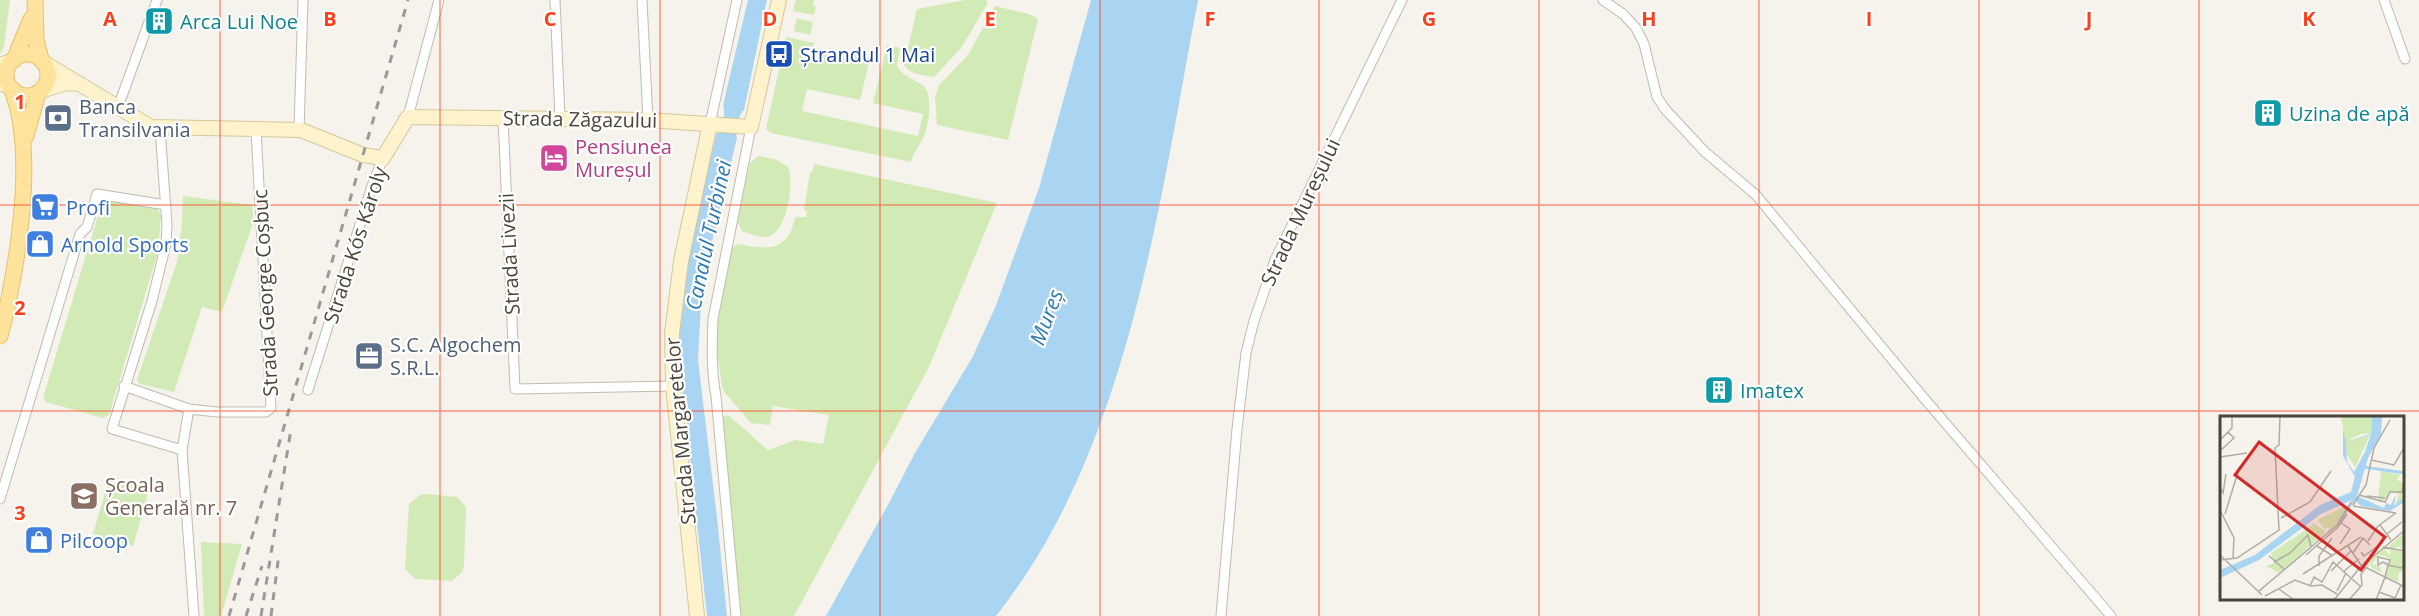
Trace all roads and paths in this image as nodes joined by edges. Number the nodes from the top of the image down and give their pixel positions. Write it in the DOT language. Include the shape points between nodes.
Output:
graph roads {
  1 [pos="157,0"];
  2 [pos="303,0"];
  3 [pos="440,0"];
  4 [pos="555,0"];
  5 [pos="642,0"];
  6 [pos="737,0"];
  7 [pos="779,0"];
  8 [pos="1402,0"];
  9 [pos="1603,0"];
  10 [pos="2384,0"];
  11 [pos="35,4"];
  12 [pos="2405,59"];
  13 [pos="42,61"];
  14 [pos="9,62"];
  15 [pos="81,84"];
  16 [pos="7,86"];
  17 [pos="39,92"];
  18 [pos="118,107"];
  19 [pos="408,117"];
  20 [pos="503,118"];
  21 [pos="560,118"];
  22 [pos="648,120"];
  23 [pos="715,124"];
  24 [pos="747,127"];
  25 [pos="160,129"];
  26 [pos="256,130"];
  27 [pos="299,130"];
  28 [pos="23,149"];
  29 [pos="383,159"];
  30 [pos="165,205"];
  31 [pos="0,336"];
  32 [pos="124,386"];
  33 [pos="673,386"];
  34 [pos="308,390"];
  35 [pos="189,409"];
  36 [pos="182,450"];
  37 [pos="0,499"];
  38 [pos="194,616"];
  39 [pos="697,616"];
  40 [pos="736,616"];
  41 [pos="1221,616"];
  42 [pos="2111,616"];
  1 -- 18 [label="street"];
  2 -- 27 [label="street"];
  3 -- 19 [label="street, Strada Kós Károly"];
  4 -- 21 [label="street"];
  5 -- 22 [label="street"];
  6 -- 23 [label="street, Strada Margaretelor"];
  7 -- 24 [label="street"];
  8 -- 41 [label="street, Strada Mureșului" via="1275,260 1254,321 1246,353"];
  9 -- 42 [label="street" via="1636,28 1657,97 1665,109 1704,151 1756,195"];
  10 -- 12 [label="street"];
  11 -- 13 [label="main road" via="36,39"];
  11 -- 14 [label="main road" via="25,39"];
  13 -- 14 [label="main road" via="25,54"];
  13 -- 15 [label="street"];
  13 -- 17 [label="main road" via="48,77"];
  14 -- 16 [label="main road"];
  15 -- 17 [label="street" via="66,83"];
  15 -- 18 [label="street"];
  16 -- 17 [label="main road" via="27,96"];
  16 -- 28 [label="main road" via="20,120"];
  17 -- 28 [label="main road"];
  18 -- 25 [label="street" via="151,128"];
  19 -- 20 [label="street, Strada Zăgazului"];
  19 -- 29 [label="street, Strada Kós Károly"];
  20 -- 21 [label="street, Strada Zăgazului"];
  20 -- 33 [label="street, Strada Livezii" via="515,389"];
  21 -- 22 [label="street, Strada Zăgazului"];
  22 -- 23 [label="street, Strada Zăgazului"];
  23 -- 24 [label="street, Strada Zăgazului"];
  23 -- 33 [label="street, Strada Margaretelor" via="681,261 672,333"];
  24 -- 40 [label="street" via="712,344"];
  25 -- 26 [label="street"];
  25 -- 30 [label="street"];
  26 -- 27 [label="street"];
  26 -- 35 [label="street, Strada George Coșbuc" via="272,406 266,411"];
  27 -- 29 [label="street"];
  28 -- 31 [label="main road" via="21,217 8,309"];
  29 -- 34 [label="street, Strada Kós Károly"];
  30 -- 32 [label="street" via="166,244 162,262"];
  30 -- 37 [label="street" via="97,194 87,227 80,234"];
  32 -- 35 [label="street, Strada George Coșbuc"];
  32 -- 36 [label="street" via="112,429"];
  33 -- 39 [label="street, Strada Margaretelor"];
  35 -- 36 [label="street"];
  36 -- 38 [label="street"];
}
